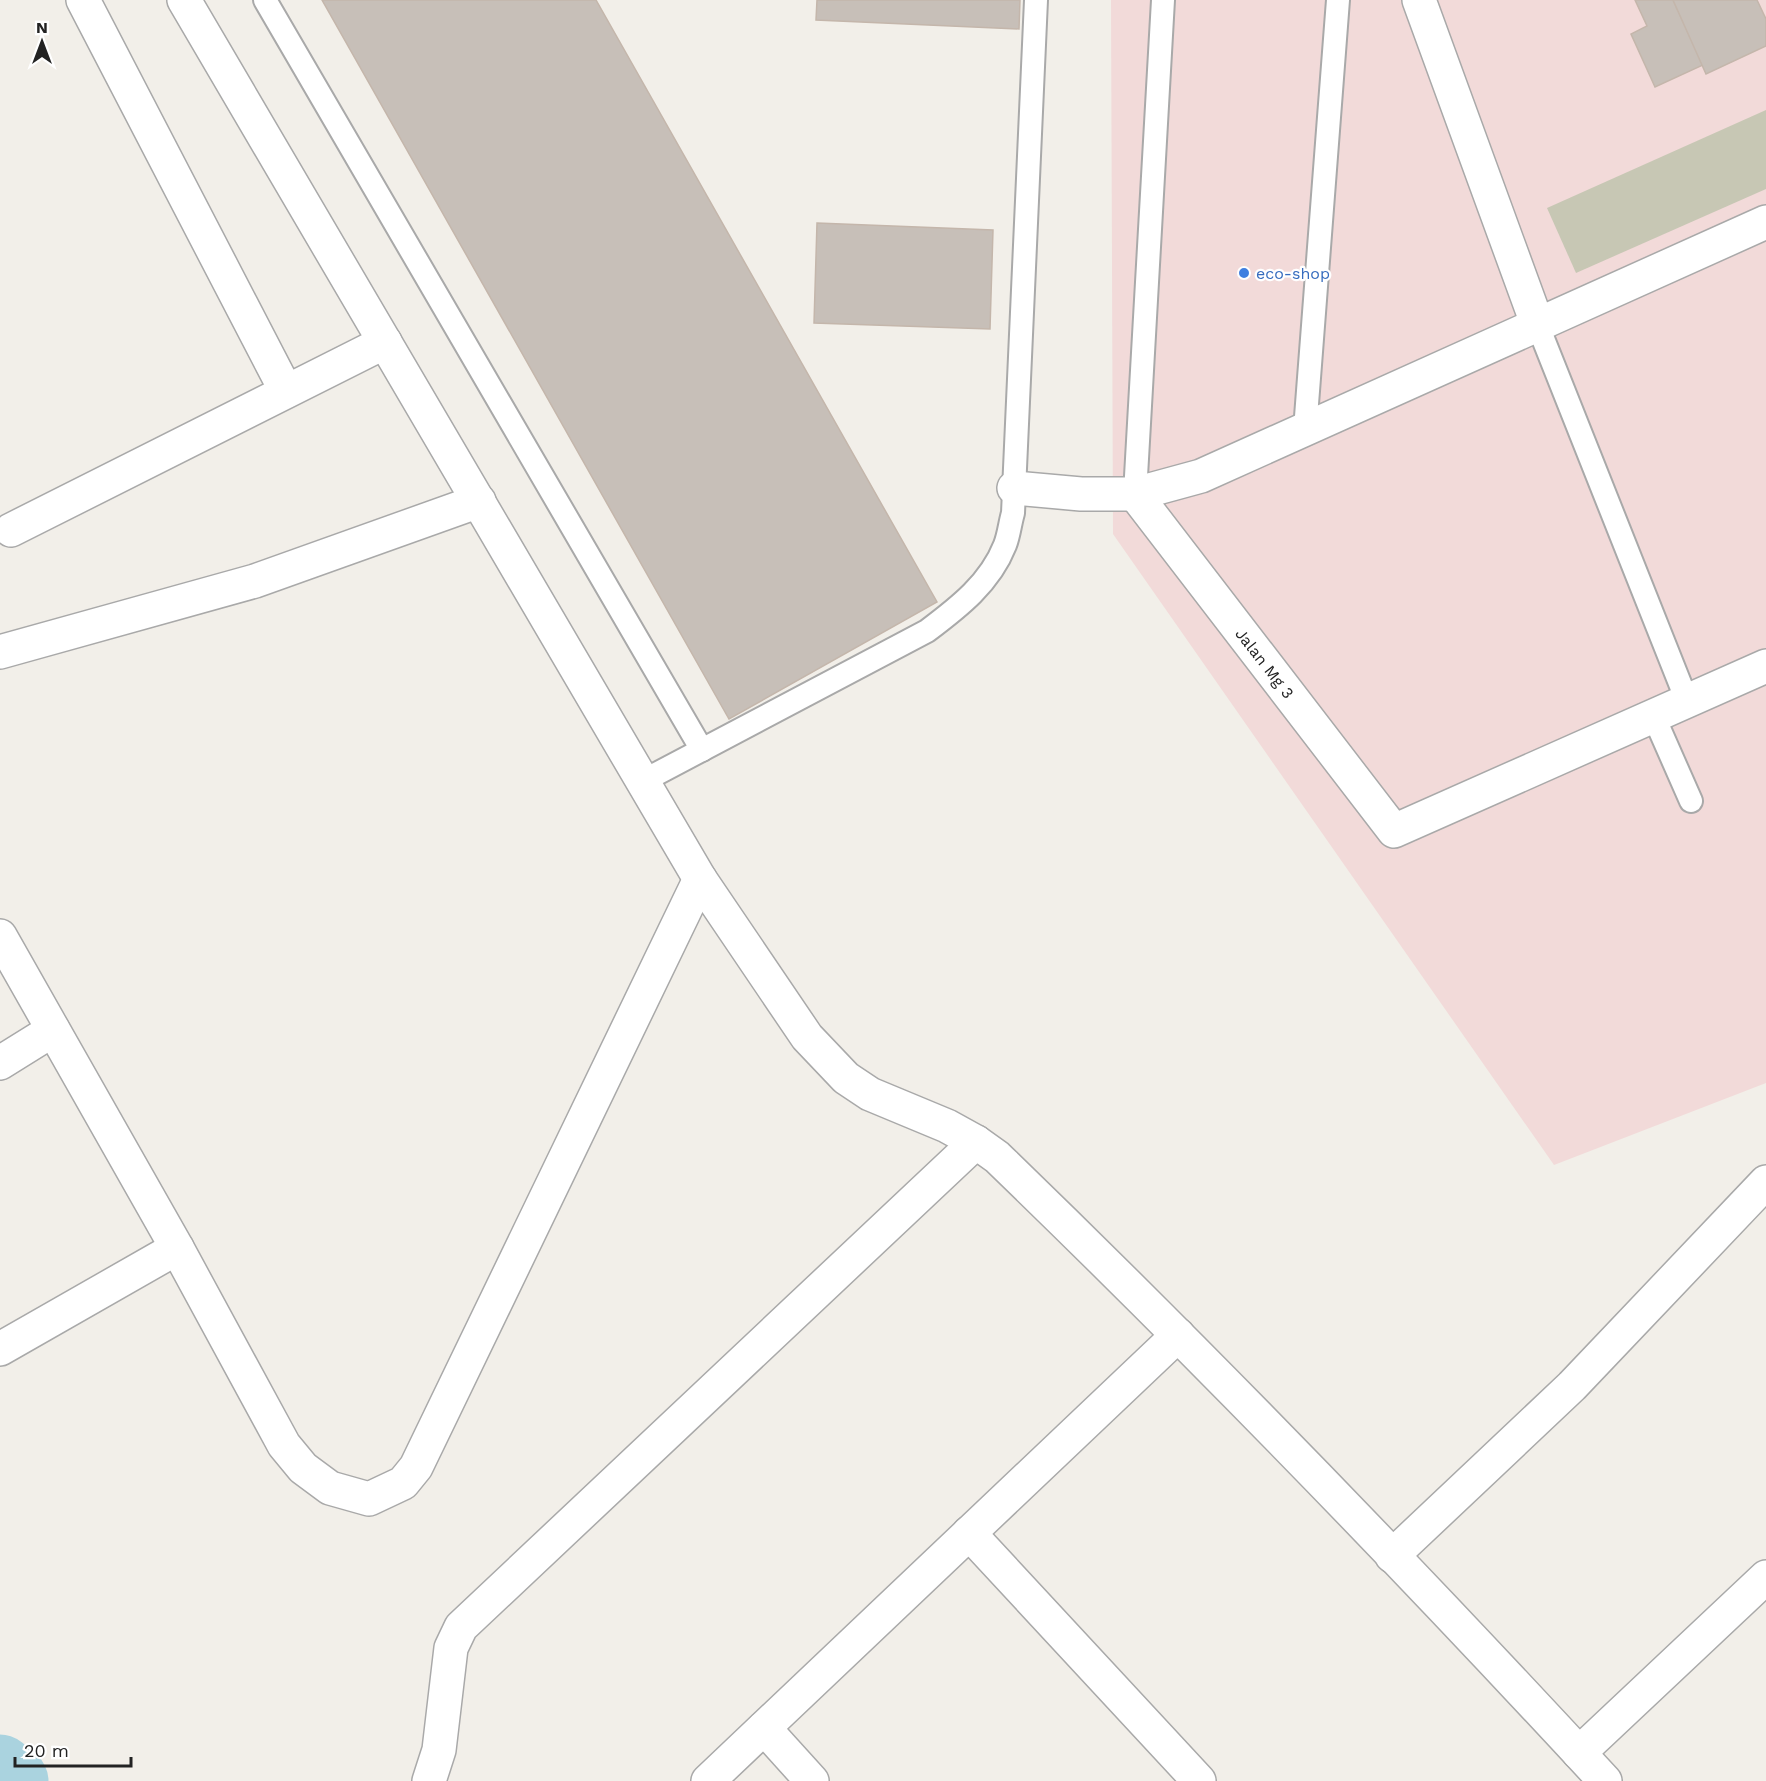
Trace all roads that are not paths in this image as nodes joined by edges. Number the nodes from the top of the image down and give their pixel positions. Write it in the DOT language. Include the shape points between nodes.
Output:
graph roads {
  1 [pos="83,0"];
  2 [pos="184,0"];
  3 [pos="265,0"];
  4 [pos="1036,0"];
  5 [pos="1163,0"];
  6 [pos="1338,0"];
  7 [pos="1419,0"];
  8 [pos="1766,222"];
  9 [pos="1538,326"];
  10 [pos="385,342"];
  11 [pos="286,391"];
  12 [pos="1305,430"];
  13 [pos="1014,488"];
  14 [pos="1135,494"];
  15 [pos="479,501"];
  16 [pos="11,530"];
  17 [pos="0,652"];
  18 [pos="1766,666"];
  19 [pos="1687,701"];
  20 [pos="1654,717"];
  21 [pos="702,750"];
  22 [pos="643,781"];
  23 [pos="1691,801"];
  24 [pos="700,879"];
  25 [pos="0,936"];
  26 [pos="53,1030"];
  27 [pos="0,1063"];
  28 [pos="976,1142"];
  29 [pos="1766,1182"];
  30 [pos="177,1248"];
  31 [pos="1178,1335"];
  32 [pos="0,1349"];
  33 [pos="969,1533"];
  34 [pos="1392,1556"];
  35 [pos="1766,1577"];
  36 [pos="764,1728"];
  37 [pos="1579,1753"];
  38 [pos="429,1781"];
  39 [pos="708,1781"];
  40 [pos="812,1781"];
  41 [pos="1199,1781"];
  42 [pos="1605,1781"];
  1 -- 11 [label="street"];
  2 -- 10 [label="street"];
  3 -- 21 [label="lane"];
  4 -- 13 [label="lane"];
  5 -- 14 [label="lane"];
  6 -- 12 [label="lane"];
  7 -- 9 [label="street"];
  8 -- 9 [label="street"];
  9 -- 12 [label="street"];
  9 -- 19 [label="lane"];
  10 -- 11 [label="street"];
  10 -- 15 [label="street"];
  11 -- 16 [label="street"];
  12 -- 14 [label="street" via="1201,476"];
  13 -- 14 [label="street"];
  13 -- 21 [label="lane" via="1005,544 991,573 962,606 927,631"];
  14 -- 20 [label="street, Jalan Mg 3" via="1394,831"];
  15 -- 17 [label="street" via="255,581"];
  15 -- 22 [label="street"];
  18 -- 19 [label="street"];
  19 -- 20 [label="street"];
  20 -- 23 [label="lane"];
  21 -- 22 [label="lane"];
  22 -- 24 [label="street"];
  24 -- 28 [label="street" via="807,1037 846,1078 870,1095"];
  24 -- 30 [label="street" via="416,1467 403,1483 369,1499 330,1488 303,1468 285,1445"];
  25 -- 26 [label="street"];
  26 -- 27 [label="street"];
  26 -- 30 [label="street"];
  28 -- 31 [label="street" via="997,1157"];
  28 -- 38 [label="street" via="461,1627 451,1648 439,1750"];
  29 -- 34 [label="street" via="1572,1386"];
  30 -- 32 [label="street"];
  31 -- 33 [label="street"];
  31 -- 34 [label="street"];
  33 -- 36 [label="street"];
  33 -- 41 [label="street"];
  34 -- 37 [label="street"];
  35 -- 37 [label="street"];
  36 -- 39 [label="street"];
  36 -- 40 [label="street"];
  37 -- 42 [label="street"];
}
